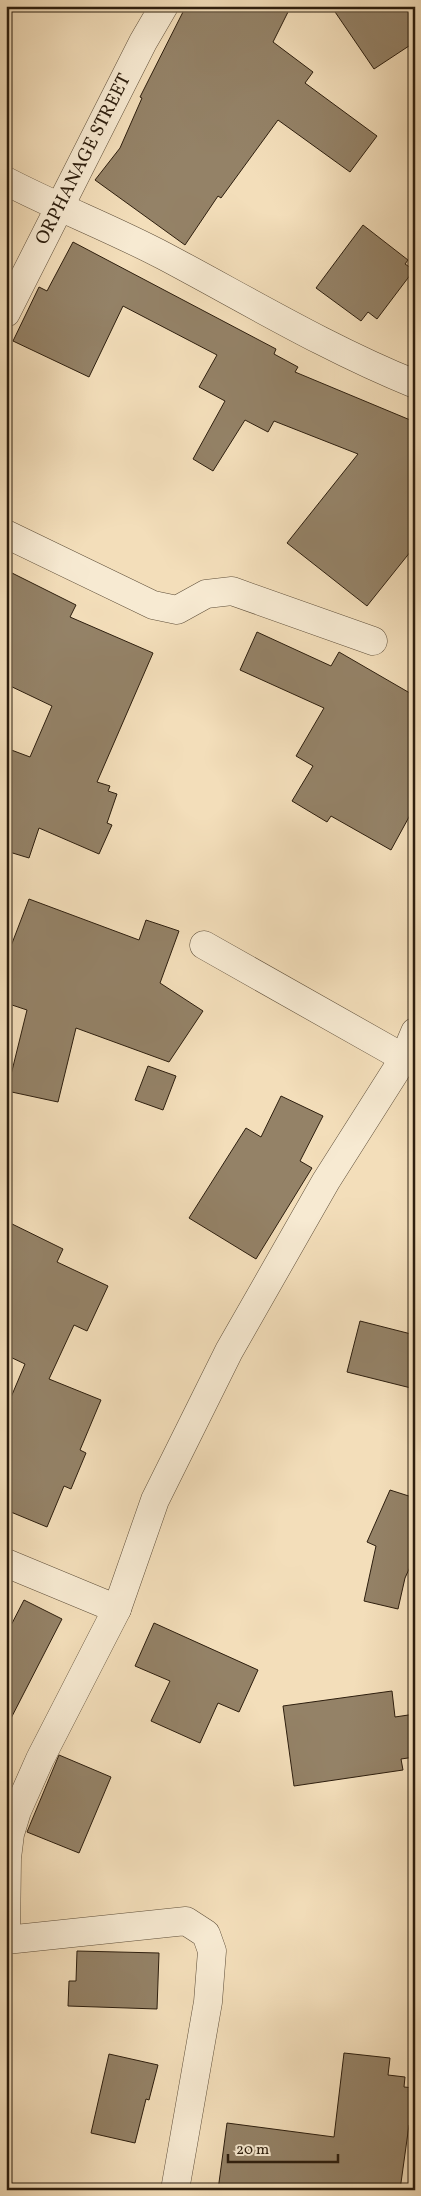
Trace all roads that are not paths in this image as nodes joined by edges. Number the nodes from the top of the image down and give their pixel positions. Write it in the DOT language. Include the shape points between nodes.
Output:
graph roads {
  1 [pos="164,6"];
  2 [pos="6,181"];
  3 [pos="58,208"];
  4 [pos="6,313"];
  5 [pos="415,384"];
  6 [pos="6,534"];
  7 [pos="373,641"];
  8 [pos="204,945"];
  9 [pos="415,1032"];
  10 [pos="404,1058"];
  11 [pos="6,1563"];
  12 [pos="117,1609"];
  13 [pos="6,1940"];
  14 [pos="175,2190"];
  1 -- 3 [label="street, ORPHANAGE STREET"];
  2 -- 3 [label="street"];
  3 -- 4 [label="street, ORPHANAGE STREET"];
  3 -- 5 [label="street" via="162,255 365,364"];
  6 -- 7 [label="street" via="153,606 177,610 206,594 232,591"];
  8 -- 10 [label="street"];
  9 -- 10 [label="street"];
  10 -- 12 [label="street" via="326,1181 229,1351 155,1500"];
  11 -- 12 [label="street"];
  12 -- 13 [label="street" via="17,1811 7,1858"];
  13 -- 14 [label="street" via="186,1921 206,1934 212,1951 208,2002"];
}
